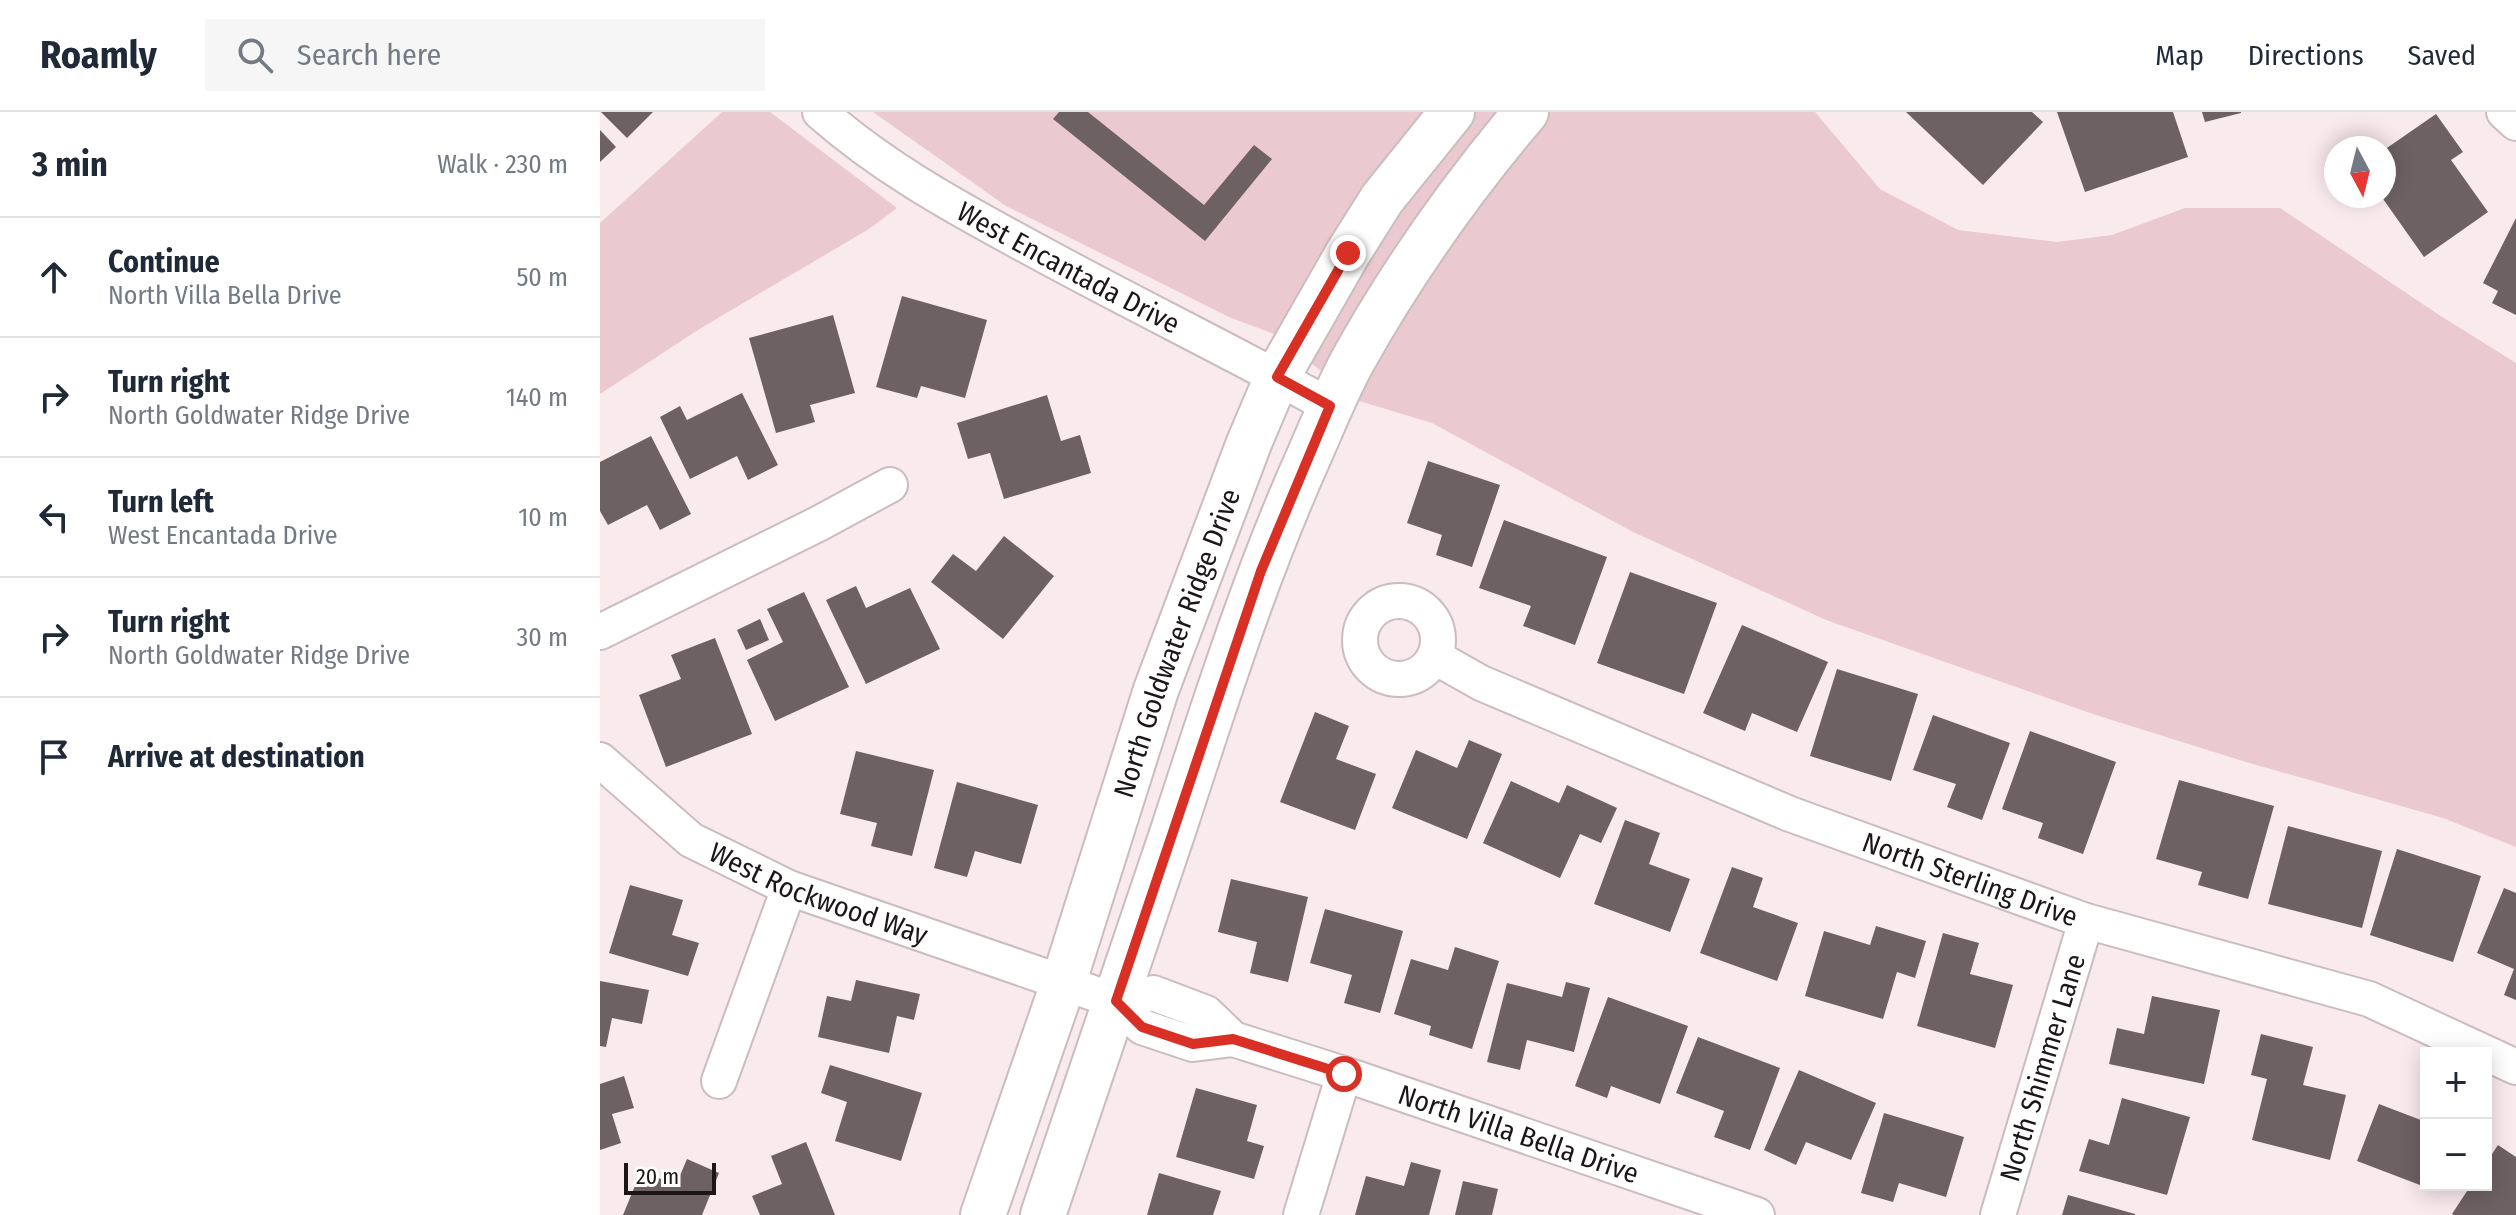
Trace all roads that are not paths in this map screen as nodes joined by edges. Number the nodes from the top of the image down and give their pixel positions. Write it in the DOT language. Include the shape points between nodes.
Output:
graph roads {
  1 [pos="820,112"];
  2 [pos="1452,112"];
  3 [pos="1526,112"];
  4 [pos="2504,112"];
  5 [pos="2516,123"];
  6 [pos="1277,377"];
  7 [pos="1330,406"];
  8 [pos="890,485"];
  9 [pos="600,632"];
  10 [pos="1435,657"];
  11 [pos="600,760"];
  12 [pos="789,888"];
  13 [pos="2086,921"];
  14 [pos="1064,981"];
  15 [pos="1116,1001"];
  16 [pos="2516,1067"];
  17 [pos="1344,1074"];
  18 [pos="719,1081"];
  19 [pos="983,1215"];
  20 [pos="1043,1215"];
  21 [pos="1301,1215"];
  22 [pos="1757,1215"];
  23 [pos="1998,1215"];
  1 -- 6 [label="street, West Encantada Drive" via="936,196"];
  2 -- 6 [label="street, North Goldwater Ridge Drive" via="1382,199"];
  3 -- 7 [label="street, North Goldwater Ridge Drive" via="1440,219"];
  4 -- 5 [label="street"];
  6 -- 7 [label="street, West Encantada Drive"];
  6 -- 14 [label="street, North Goldwater Ridge Drive" via="1156,690"];
  7 -- 15 [label="street, North Goldwater Ridge Drive" via="1261,571"];
  8 -- 9 [label="street"];
  10 -- 13 [label="street, North Sterling Drive" via="1481,683 1790,814"];
  11 -- 12 [label="street, West Rockwood Way" via="691,840"];
  12 -- 14 [label="street, West Rockwood Way"];
  12 -- 18 [label="street"];
  13 -- 16 [label="street, North Sterling Drive" via="2369,999"];
  13 -- 23 [label="street, North Shimmer Lane"];
  14 -- 15 [label="street"];
  14 -- 19 [label="street, North Goldwater Ridge Drive"];
  15 -- 17 [label="street, North Villa Bella Drive" via="1153,993 1206,1013 1233,1039"];
  15 -- 20 [label="street, North Goldwater Ridge Drive"];
  17 -- 21 [label="street"];
  17 -- 22 [label="street, North Villa Bella Drive"];
}
